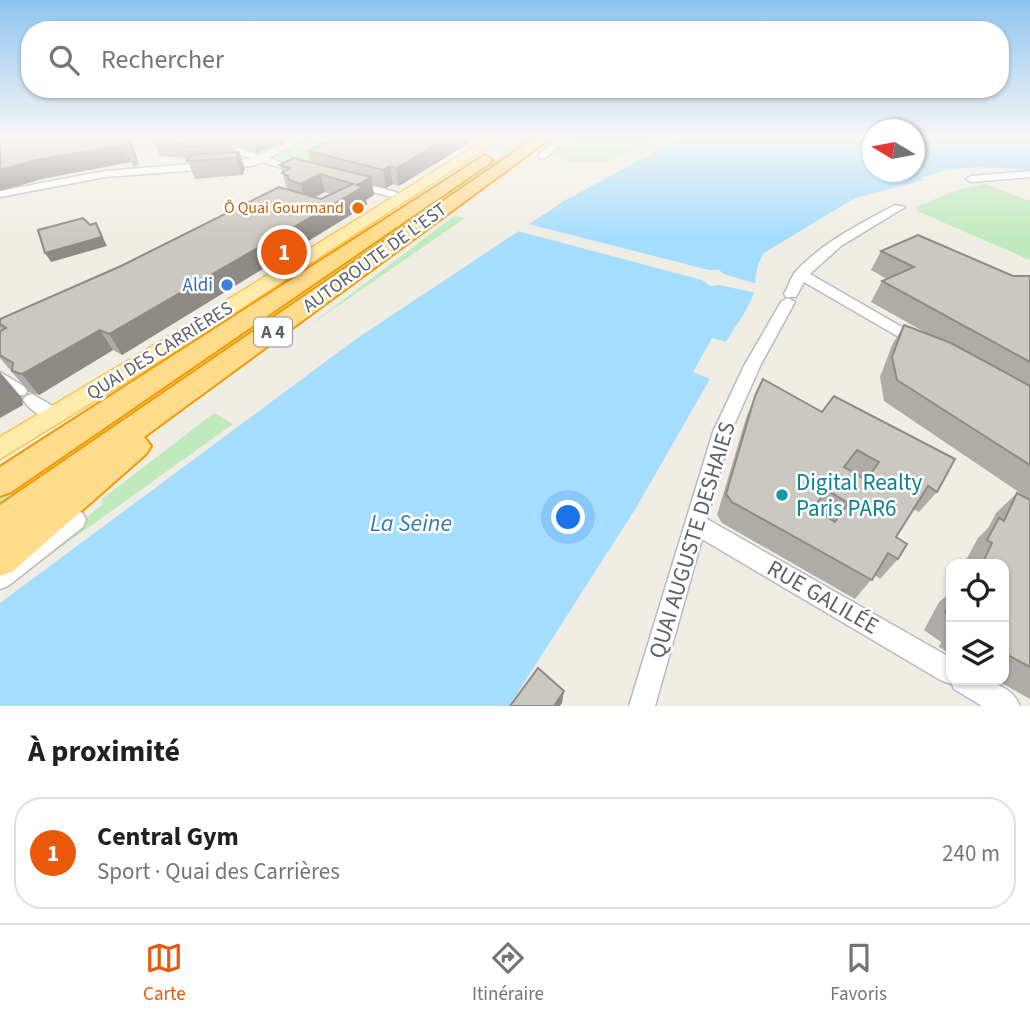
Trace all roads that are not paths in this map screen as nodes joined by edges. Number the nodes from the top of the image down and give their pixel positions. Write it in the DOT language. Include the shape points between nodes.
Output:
graph roads {
  1 [pos="148,171"];
  2 [pos="303,171"];
  3 [pos="435,171"];
  4 [pos="438,171"];
  5 [pos="469,171"];
  6 [pos="508,171"];
  7 [pos="311,173"];
  8 [pos="1030,174"];
  9 [pos="971,179"];
  10 [pos="336,180"];
  11 [pos="0,194"];
  12 [pos="396,195"];
  13 [pos="899,207"];
  14 [pos="800,274"];
  15 [pos="275,330"];
  16 [pos="926,348"];
  17 [pos="0,378"];
  18 [pos="50,413"];
  19 [pos="0,440"];
  20 [pos="0,451"];
  21 [pos="0,483"];
  22 [pos="76,520"];
  23 [pos="0,523"];
  24 [pos="694,523"];
  25 [pos="0,560"];
  26 [pos="0,578"];
  27 [pos="946,670"];
  28 [pos="971,685"];
  29 [pos="642,706"];
  30 [pos="1007,706"];
  1 -- 11 [label="street" via="105,174"];
  2 -- 7 [label="street"];
  3 -- 12 [label="main road, QUAI DES CARRIÈRES"];
  4 -- 12 [label="main road, QUAI DES CARRIÈRES"];
  5 -- 21 [label="highway, AUTOROUTE DE L’EST / A 4"];
  6 -- 15 [label="highway, AUTOROUTE DE L’EST / A 4"];
  8 -- 9 [label="street"];
  10 -- 12 [label="street"];
  12 -- 18 [label="main road, QUAI DES CARRIÈRES"];
  12 -- 20 [label="main road, QUAI DES CARRIÈRES"];
  13 -- 14 [label="street, QUAI AUGUSTE DESHAIES" via="835,245"];
  14 -- 16 [label="street"];
  14 -- 24 [label="street, QUAI AUGUSTE DESHAIES" via="722,432"];
  15 -- 23 [label="highway, AUTOROUTE DE L’EST / A 4"];
  15 -- 25 [label="highway"];
  17 -- 18 [label="street"];
  18 -- 19 [label="main road, QUAI DES CARRIÈRES"];
  22 -- 26 [label="street"];
  24 -- 27 [label="street, RUE GALILÉE"];
  24 -- 29 [label="street, QUAI AUGUSTE DESHAIES"];
  28 -- 30 [label="street"];
}
